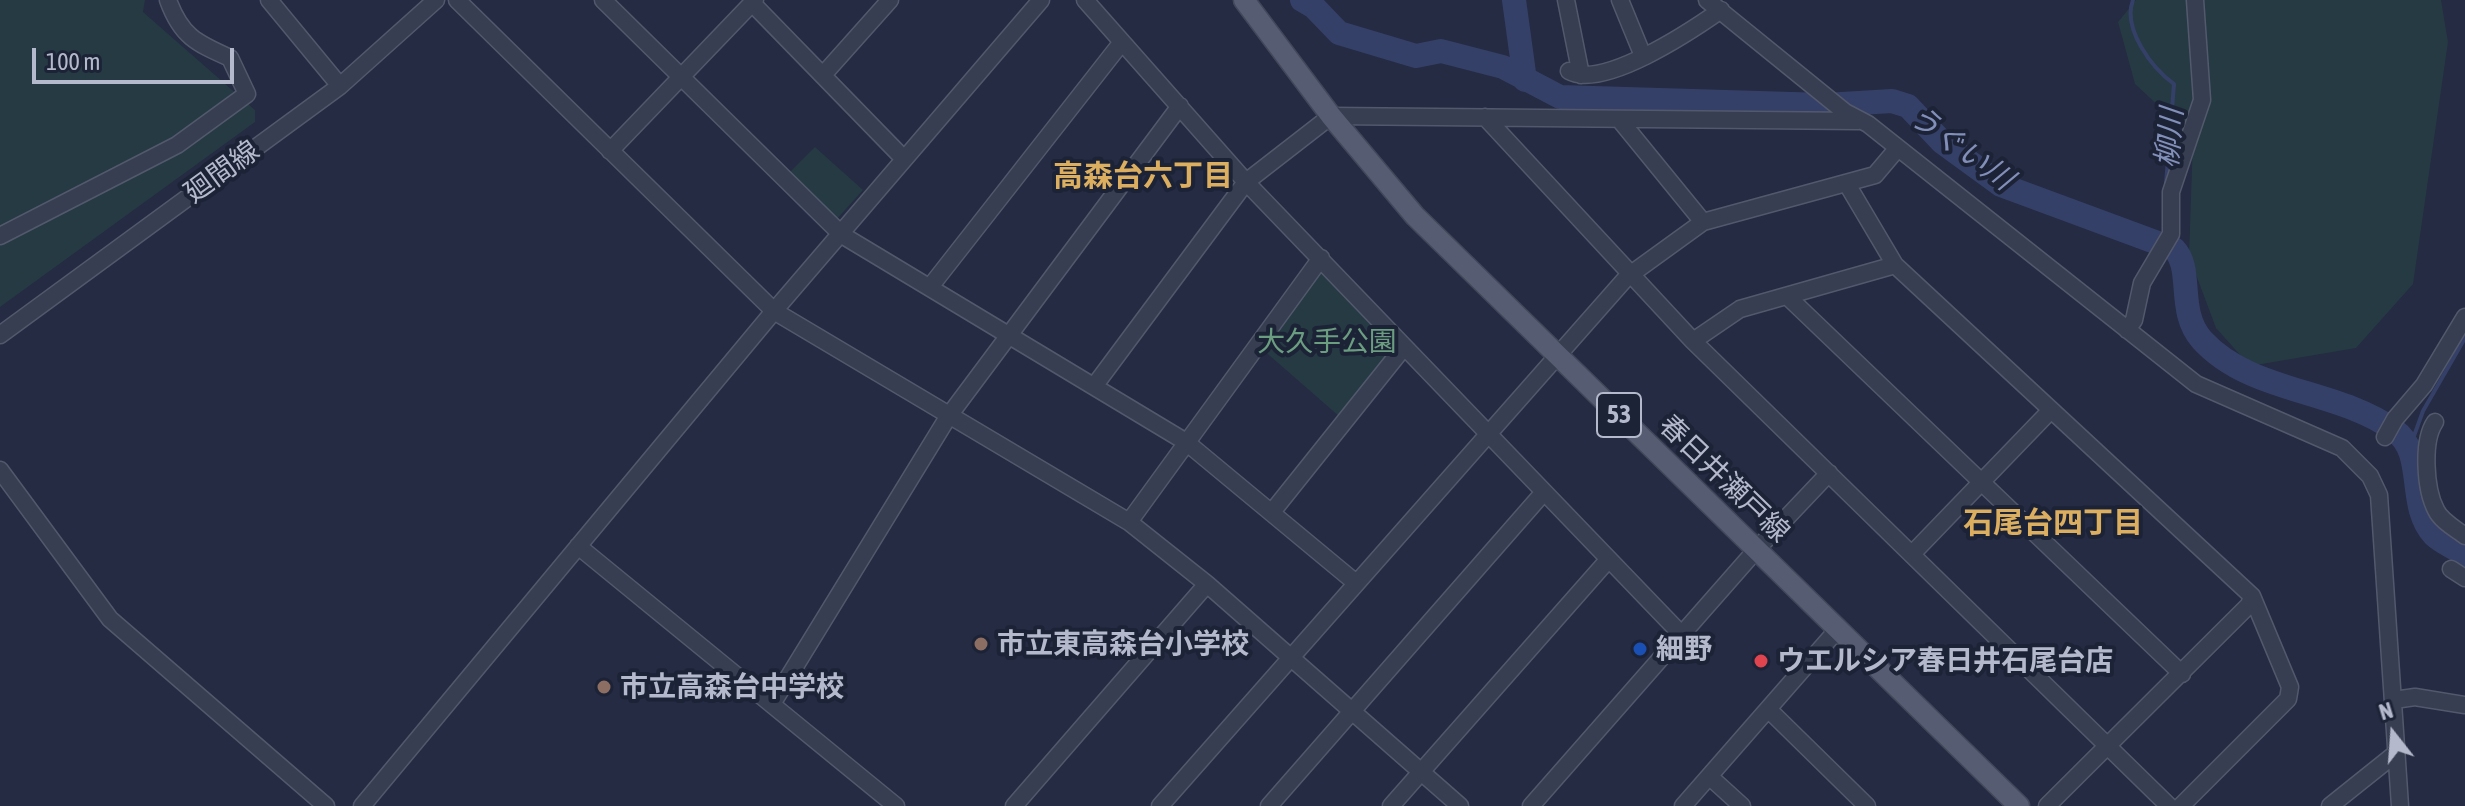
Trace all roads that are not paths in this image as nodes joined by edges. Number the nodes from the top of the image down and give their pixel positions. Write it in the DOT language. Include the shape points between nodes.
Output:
graph roads {
  1 [pos="168,0"];
  2 [pos="270,0"];
  3 [pos="436,0"];
  4 [pos="457,0"];
  5 [pos="890,0"];
  6 [pos="1041,0"];
  7 [pos="1085,0"];
  8 [pos="1244,0"];
  9 [pos="1566,0"];
  10 [pos="1620,0"];
  11 [pos="2195,0"];
  12 [pos="605,1"];
  13 [pos="753,2"];
  14 [pos="1714,5"];
  15 [pos="1122,42"];
  16 [pos="1643,56"];
  17 [pos="823,75"];
  18 [pos="682,77"];
  19 [pos="340,86"];
  20 [pos="1180,106"];
  21 [pos="1846,112"];
  22 [pos="1331,116"];
  23 [pos="1485,117"];
  24 [pos="1619,119"];
  25 [pos="1897,149"];
  26 [pos="610,151"];
  27 [pos="904,159"];
  28 [pos="1246,182"];
  29 [pos="1847,184"];
  30 [pos="1703,222"];
  31 [pos="842,235"];
  32 [pos="0,236"];
  33 [pos="1321,258"];
  34 [pos="1895,265"];
  35 [pos="1631,274"];
  36 [pos="930,287"];
  37 [pos="1787,296"];
  38 [pos="774,311"];
  39 [pos="2465,317"];
  40 [pos="2127,330"];
  41 [pos="0,335"];
  42 [pos="1010,335"];
  43 [pos="1693,341"];
  44 [pos="1404,347"];
  45 [pos="1557,354"];
  46 [pos="1095,385"];
  47 [pos="2050,411"];
  48 [pos="948,417"];
  49 [pos="2435,422"];
  50 [pos="1488,433"];
  51 [pos="2385,437"];
  52 [pos="1186,442"];
  53 [pos="0,470"];
  54 [pos="1829,473"];
  55 [pos="1981,483"];
  56 [pos="1544,492"];
  57 [pos="1272,512"];
  58 [pos="1129,522"];
  59 [pos="2465,536"];
  60 [pos="578,546"];
  61 [pos="1756,550"];
  62 [pos="1912,554"];
  63 [pos="1608,560"];
  64 [pos="1356,583"];
  65 [pos="1207,584"];
  66 [pos="2252,596"];
  67 [pos="1838,629"];
  68 [pos="1681,634"];
  69 [pos="1291,657"];
  70 [pos="2182,674"];
  71 [pos="2394,700"];
  72 [pos="772,704"];
  73 [pos="2465,705"];
  74 [pos="1768,709"];
  75 [pos="1352,712"];
  76 [pos="2109,747"];
  77 [pos="2395,754"];
  78 [pos="1421,772"];
  79 [pos="1710,777"];
  80 [pos="891,804"];
  81 [pos="326,806"];
  82 [pos="362,806"];
  83 [pos="1014,806"];
  84 [pos="1160,806"];
  85 [pos="1269,806"];
  86 [pos="1391,806"];
  87 [pos="1460,806"];
  88 [pos="1531,806"];
  89 [pos="1683,806"];
  90 [pos="1742,806"];
  91 [pos="1867,806"];
  92 [pos="2019,806"];
  93 [pos="2047,806"];
  94 [pos="2169,806"];
  95 [pos="2181,806"];
  96 [pos="2330,806"];
  97 [pos="2400,806"];
  1 -- 32 [label="street" via="193,42 230,58 247,94 177,145"];
  2 -- 19 [label="street"];
  3 -- 19 [label="street, 廻間線"];
  4 -- 26 [label="street"];
  5 -- 17 [label="street"];
  6 -- 27 [label="street"];
  7 -- 15 [label="street"];
  8 -- 22 [label="main road, 春日井瀬戸線 / 53"];
  9 -- 16 [label="street" via="1575,73 1617,68"];
  10 -- 16 [label="street"];
  11 -- 40 [label="street" via="2202,100 2171,192 2171,234 2142,283"];
  12 -- 18 [label="street"];
  13 -- 17 [label="street"];
  13 -- 18 [label="street"];
  14 -- 16 [label="street"];
  14 -- 21 [label="street"];
  15 -- 20 [label="street"];
  15 -- 36 [label="street"];
  17 -- 27 [label="street"];
  18 -- 26 [label="street"];
  18 -- 31 [label="street"];
  19 -- 41 [label="street, 廻間線"];
  20 -- 28 [label="street"];
  20 -- 42 [label="street"];
  21 -- 24 [label="street"];
  21 -- 25 [label="street"];
  22 -- 23 [label="street"];
  22 -- 28 [label="street"];
  22 -- 45 [label="main road, 春日井瀬戸線 / 53" via="1415,216"];
  23 -- 24 [label="street"];
  23 -- 35 [label="street"];
  24 -- 30 [label="street"];
  25 -- 29 [label="street" via="1875,175"];
  25 -- 40 [label="street"];
  26 -- 38 [label="street"];
  27 -- 31 [label="street"];
  28 -- 33 [label="street"];
  28 -- 46 [label="street"];
  29 -- 30 [label="street"];
  29 -- 34 [label="street"];
  30 -- 35 [label="street"];
  31 -- 36 [label="street"];
  31 -- 38 [label="street"];
  33 -- 44 [label="street"];
  33 -- 52 [label="street"];
  34 -- 37 [label="street"];
  34 -- 47 [label="street"];
  35 -- 43 [label="street"];
  35 -- 45 [label="street"];
  36 -- 42 [label="street"];
  37 -- 43 [label="street" via="1740,309"];
  37 -- 55 [label="street"];
  38 -- 48 [label="street"];
  38 -- 60 [label="street"];
  39 -- 51 [label="street"];
  40 -- 71 [label="street" via="2196,384 2342,448 2370,476 2379,495"];
  42 -- 46 [label="street"];
  42 -- 48 [label="street"];
  43 -- 54 [label="street"];
  44 -- 50 [label="street"];
  44 -- 57 [label="street"];
  45 -- 50 [label="street"];
  45 -- 61 [label="main road, 春日井瀬戸線 / 53"];
  46 -- 52 [label="street"];
  47 -- 55 [label="street"];
  47 -- 66 [label="street"];
  48 -- 58 [label="street"];
  48 -- 72 [label="street"];
  49 -- 59 [label="street" via="2425,446 2434,504"];
  50 -- 56 [label="street"];
  50 -- 64 [label="street"];
  52 -- 57 [label="street"];
  52 -- 58 [label="street"];
  53 -- 81 [label="street" via="110,619"];
  54 -- 61 [label="street"];
  54 -- 62 [label="street"];
  55 -- 62 [label="street"];
  55 -- 70 [label="street"];
  56 -- 63 [label="street"];
  56 -- 75 [label="street"];
  57 -- 64 [label="street"];
  58 -- 65 [label="street"];
  60 -- 72 [label="street"];
  60 -- 82 [label="street"];
  61 -- 67 [label="main road, 春日井瀬戸線 / 53"];
  61 -- 68 [label="street"];
  62 -- 76 [label="street"];
  63 -- 68 [label="street"];
  63 -- 78 [label="street"];
  64 -- 69 [label="street"];
  65 -- 69 [label="street"];
  65 -- 83 [label="street"];
  66 -- 70 [label="street"];
  66 -- 95 [label="street" via="2290,687 2288,699"];
  67 -- 74 [label="street"];
  67 -- 92 [label="main road, 春日井瀬戸線 / 53"];
  68 -- 88 [label="street"];
  69 -- 75 [label="street"];
  69 -- 84 [label="street"];
  70 -- 76 [label="street"];
  71 -- 73 [label="street" via="2415,697"];
  71 -- 77 [label="street"];
  72 -- 80 [label="street"];
  74 -- 79 [label="street"];
  74 -- 91 [label="street"];
  75 -- 78 [label="street"];
  75 -- 85 [label="street"];
  76 -- 93 [label="street"];
  76 -- 94 [label="street"];
  77 -- 96 [label="street"];
  77 -- 97 [label="street"];
  78 -- 86 [label="street"];
  78 -- 87 [label="street"];
  79 -- 89 [label="street"];
  79 -- 90 [label="street"];
}
